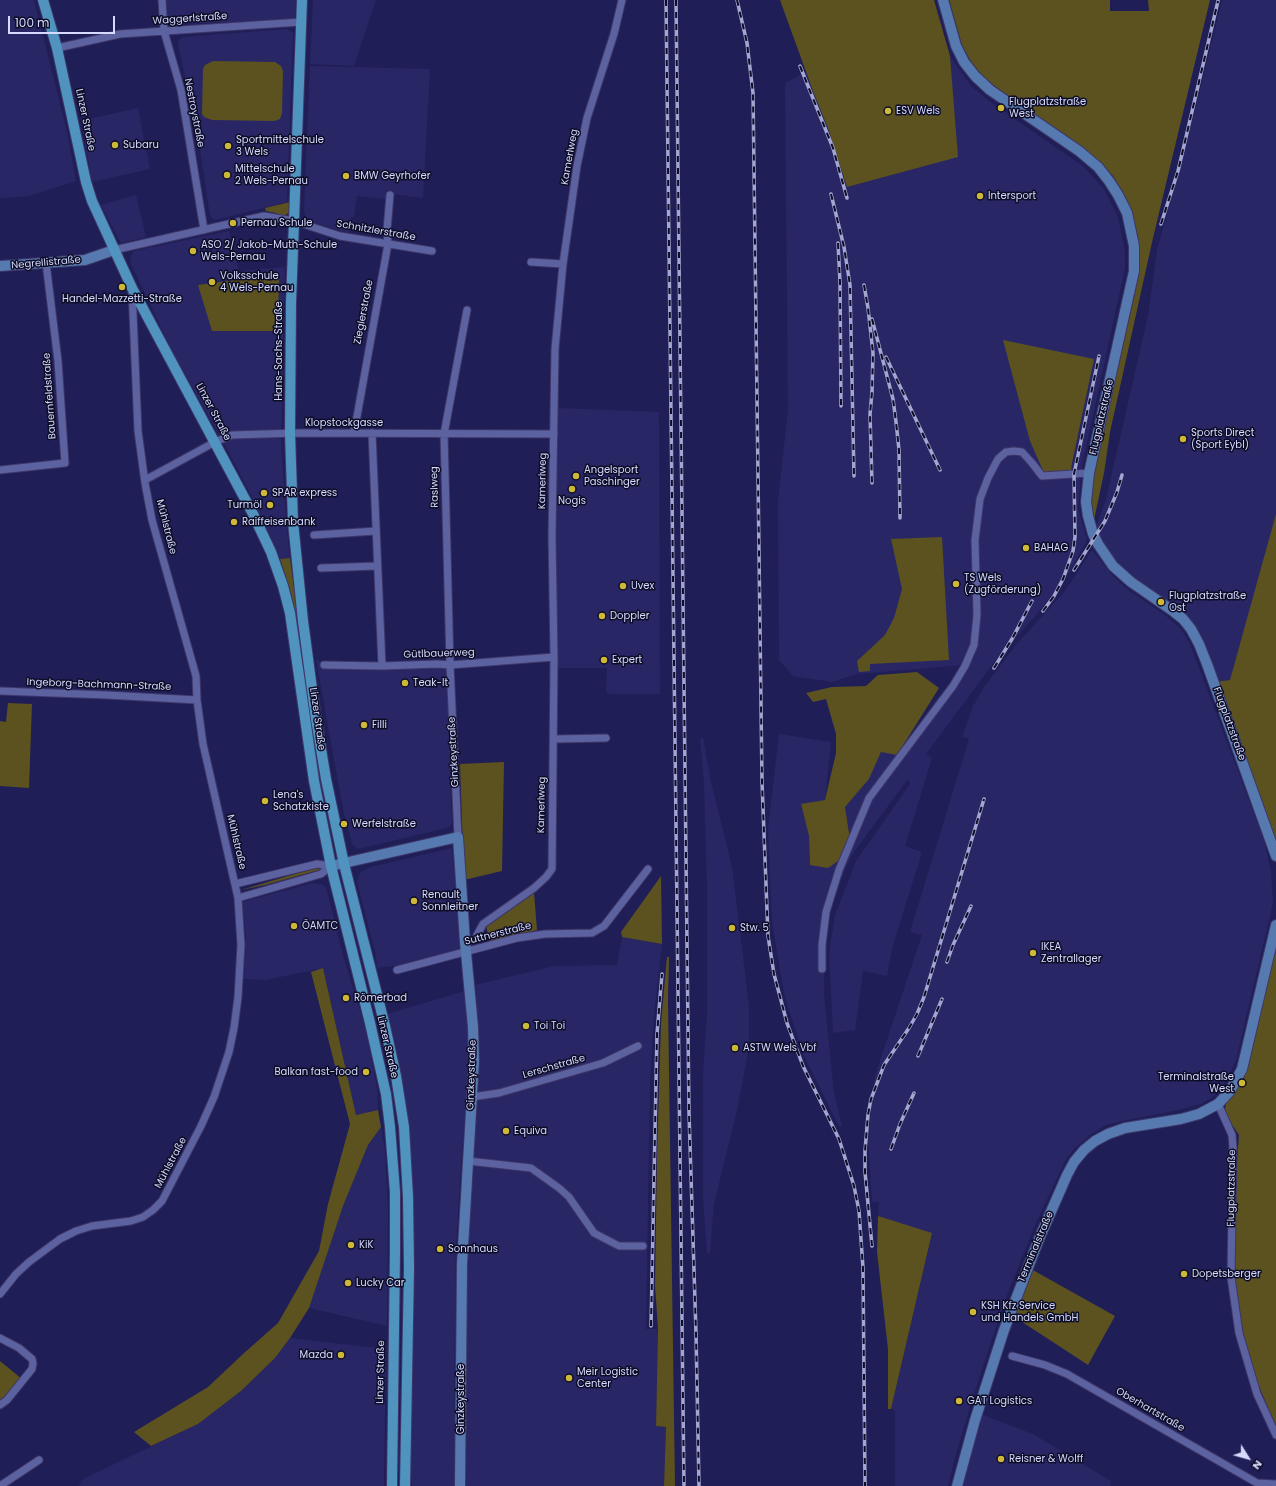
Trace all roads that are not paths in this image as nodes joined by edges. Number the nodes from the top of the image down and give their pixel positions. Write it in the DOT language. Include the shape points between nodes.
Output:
graph roads {
  1 [pos="43,0"];
  2 [pos="162,0"];
  3 [pos="302,0"];
  4 [pos="622,0"];
  5 [pos="943,0"];
  6 [pos="301,22"];
  7 [pos="164,31"];
  8 [pos="57,48"];
  9 [pos="390,195"];
  10 [pos="294,221"];
  11 [pos="204,230"];
  12 [pos="388,244"];
  13 [pos="114,250"];
  14 [pos="432,251"];
  15 [pos="46,262"];
  16 [pos="531,262"];
  17 [pos="563,264"];
  18 [pos="0,266"];
  19 [pos="132,288"];
  20 [pos="466,310"];
  21 [pos="290,433"];
  22 [pos="354,433"];
  23 [pos="372,433"];
  24 [pos="444,434"];
  25 [pos="554,434"];
  26 [pos="215,442"];
  27 [pos="0,470"];
  28 [pos="1089,473"];
  29 [pos="145,480"];
  30 [pos="376,531"];
  31 [pos="314,535"];
  32 [pos="296,559"];
  33 [pos="377,566"];
  34 [pos="321,568"];
  35 [pos="554,657"];
  36 [pos="324,665"];
  37 [pos="450,665"];
  38 [pos="382,666"];
  39 [pos="0,692"];
  40 [pos="197,700"];
  41 [pos="606,738"];
  42 [pos="554,739"];
  43 [pos="458,837"];
  44 [pos="1276,856"];
  45 [pos="344,864"];
  46 [pos="331,866"];
  47 [pos="648,869"];
  48 [pos="235,884"];
  49 [pos="238,898"];
  50 [pos="1276,925"];
  51 [pos="477,935"];
  52 [pos="466,952"];
  53 [pos="822,969"];
  54 [pos="397,970"];
  55 [pos="638,1046"];
  56 [pos="472,1097"];
  57 [pos="1218,1104"];
  58 [pos="468,1161"];
  59 [pos="643,1246"];
  60 [pos="0,1294"];
  61 [pos="0,1338"];
  62 [pos="1012,1356"];
  63 [pos="0,1405"];
  64 [pos="1276,1435"];
  65 [pos="39,1460"];
  66 [pos="1275,1483"];
  67 [pos="0,1486"];
  68 [pos="392,1486"];
  69 [pos="405,1486"];
  70 [pos="460,1486"];
  71 [pos="957,1486"];
  1 -- 8 [label="main road, Linzer Straße"];
  2 -- 7 [label="street, Nestroystraße"];
  3 -- 6 [label="main road, Hans-Sachs-Straße"];
  4 -- 17 [label="street, Kamerlweg" via="587,118"];
  5 -- 28 [label="street, Flugplatzstraße" via="956,46 975,76 990,90 1098,167 1127,213 1134,246 1134,271"];
  6 -- 7 [label="street, Waggerlstraße"];
  6 -- 10 [label="main road, Hans-Sachs-Straße"];
  7 -- 8 [label="street, Waggerlstraße" via="120,34"];
  7 -- 11 [label="street, Nestroystraße" via="181,90"];
  8 -- 13 [label="main road, Linzer Straße" via="86,182"];
  9 -- 12 [label="street, Zieglerstraße" via="386,230"];
  10 -- 11 [label="street" via="264,216"];
  10 -- 12 [label="street, Schnitzlerstraße" via="340,236"];
  10 -- 21 [label="main road, Hans-Sachs-Straße"];
  11 -- 13 [label="street"];
  12 -- 14 [label="street, Schnitzlerstraße"];
  12 -- 22 [label="street, Zieglerstraße"];
  13 -- 15 [label="street, Negrellistraße" via="85,260"];
  13 -- 19 [label="main road, Linzer Straße"];
  15 -- 18 [label="street, Negrellistraße"];
  15 -- 27 [label="street, Bauernfeldstraße" via="58,361 65,463"];
  16 -- 17 [label="street"];
  17 -- 25 [label="street, Kamerlweg" via="555,349"];
  19 -- 26 [label="main road, Linzer Straße"];
  19 -- 29 [label="street, Mühlstraße" via="138,431"];
  20 -- 24 [label="street, Raslweg"];
  21 -- 22 [label="street, Klopstockgasse"];
  21 -- 26 [label="street, Klopstockgasse" via="232,435"];
  21 -- 32 [label="main road, Hans-Sachs-Straße"];
  22 -- 23 [label="street, Klopstockgasse"];
  23 -- 24 [label="street, Klopstockgasse"];
  23 -- 30 [label="street"];
  24 -- 25 [label="street, Klopstockgasse"];
  24 -- 37 [label="street, Raslweg"];
  25 -- 35 [label="street, Kamerlweg"];
  26 -- 29 [label="street, Klopstockgasse"];
  26 -- 46 [label="main road, Linzer Straße" via="271,552 283,586 290,613 314,781"];
  28 -- 44 [label="street, Flugplatzstraße" via="1086,502 1088,516 1093,534 1104,554 1121,573 1183,619 1199,644"];
  28 -- 53 [label="street" via="1042,476 1022,452 1006,452 998,459 980,499 975,540 977,615 974,645 953,686 869,798 839,870 826,912"];
  29 -- 40 [label="street, Mühlstraße" via="152,520 196,676"];
  30 -- 31 [label="street"];
  30 -- 33 [label="street"];
  32 -- 45 [label="main road, Linzer Straße" via="316,719"];
  33 -- 34 [label="street"];
  33 -- 38 [label="street"];
  35 -- 37 [label="street, Gütlbauerweg"];
  35 -- 42 [label="street, Kamerlweg"];
  36 -- 38 [label="street, Gütlbauerweg"];
  37 -- 38 [label="street, Gütlbauerweg"];
  37 -- 43 [label="street, Ginzkeystraße"];
  39 -- 40 [label="street, Ingeborg-Bachmann-Straße"];
  40 -- 48 [label="street, Mühlstraße" via="203,744"];
  41 -- 42 [label="street"];
  42 -- 51 [label="street, Kamerlweg" via="552,869 534,888 483,924"];
  43 -- 45 [label="street"];
  43 -- 52 [label="street, Ginzkeystraße"];
  45 -- 46 [label="street"];
  45 -- 69 [label="main road, Linzer Straße" via="385,1026 404,1127 409,1260"];
  46 -- 48 [label="street" via="317,864"];
  46 -- 49 [label="street" via="321,874"];
  46 -- 68 [label="main road, Linzer Straße" via="386,1094 392,1149 395,1192"];
  47 -- 52 [label="street, Suttnerstraße" via="604,926 592,933 528,936"];
  48 -- 49 [label="street, Mühlstraße"];
  49 -- 60 [label="street, Mühlstraße" via="242,945 234,1028 229,1052 204,1120 162,1201 142,1217 92,1226 60,1239 28,1262"];
  50 -- 57 [label="street" via="1242,1069 1235,1084"];
  52 -- 54 [label="street, Suttnerstraße"];
  52 -- 56 [label="street, Ginzkeystraße" via="473,1027"];
  55 -- 56 [label="street, Lerschstraße" via="603,1063 499,1093"];
  56 -- 58 [label="street, Ginzkeystraße"];
  57 -- 64 [label="street, Flugplatzstraße" via="1232,1135 1232,1277 1239,1333 1255,1387"];
  57 -- 71 [label="street, Terminalstraße" via="1199,1114 1181,1119 1125,1128 1108,1134 1084,1150 1074,1162 1017,1293 989,1374"];
  58 -- 59 [label="street" via="531,1168 569,1197 594,1232 619,1246"];
  58 -- 70 [label="street, Ginzkeystraße" via="462,1264"];
  61 -- 63 [label="street" via="19,1348 32,1358 33,1363 8,1400"];
  62 -- 66 [label="street, Oberhartstraße" via="1067,1374 1257,1483"];
  65 -- 67 [label="street"];
}
